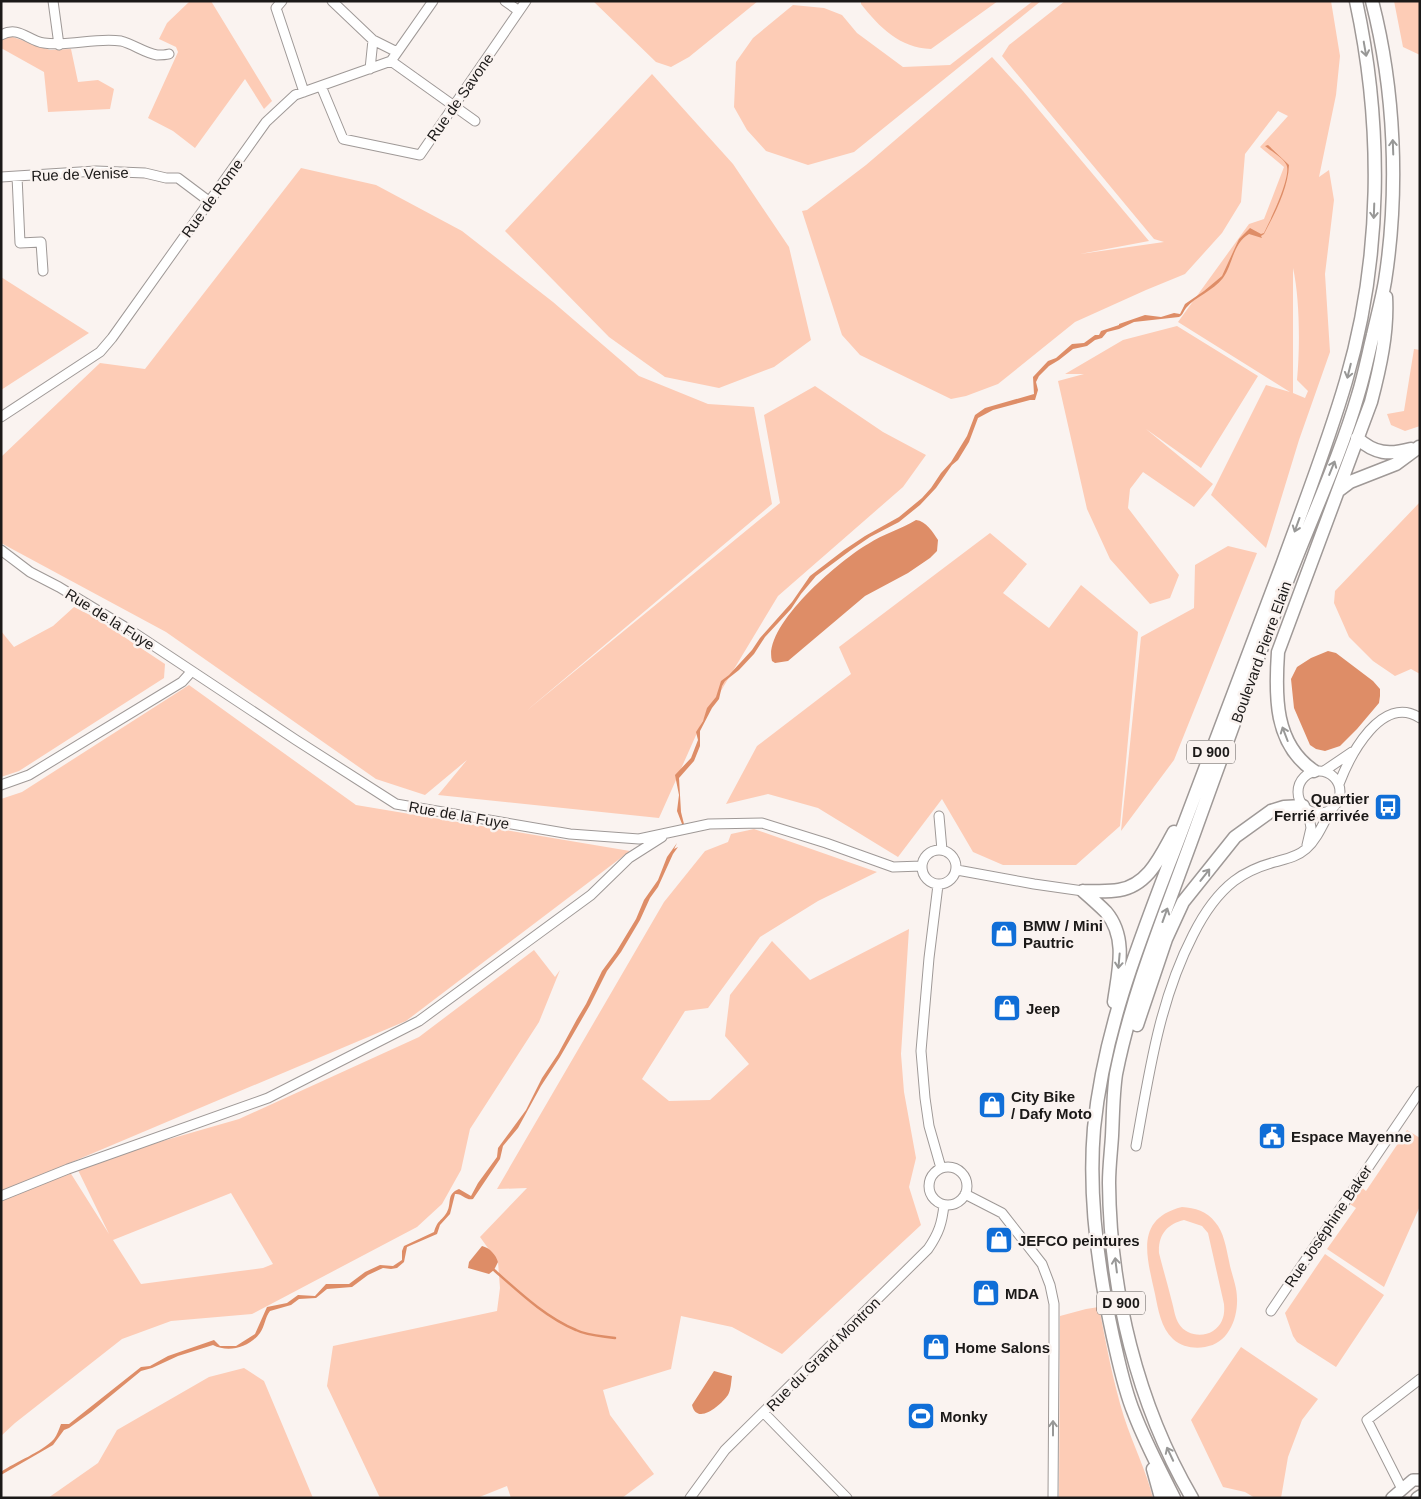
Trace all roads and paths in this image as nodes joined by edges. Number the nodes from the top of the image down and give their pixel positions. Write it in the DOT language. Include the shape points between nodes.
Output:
graph roads {
  1 [pos="53,1"];
  2 [pos="282,1"];
  3 [pos="332,1"];
  4 [pos="433,1"];
  5 [pos="505,1"];
  6 [pos="526,1"];
  7 [pos="1356,1"];
  8 [pos="1372,1"];
  9 [pos="519,11"];
  10 [pos="1,35"];
  11 [pos="373,40"];
  12 [pos="59,46"];
  13 [pos="397,52"];
  14 [pos="169,54"];
  15 [pos="391,61"];
  16 [pos="370,69"];
  17 [pos="321,86"];
  18 [pos="304,92"];
  19 [pos="454,106"];
  20 [pos="475,122"];
  21 [pos="16,176"];
  22 [pos="1,177"];
  23 [pos="210,202"];
  24 [pos="43,271"];
  25 [pos="1385,283"];
  26 [pos="1,416"];
  27 [pos="1357,438"];
  28 [pos="1338,491"];
  29 [pos="1,550"];
  30 [pos="191,672"];
  31 [pos="1418,717"];
  32 [pos="1354,750"];
  33 [pos="1319,771"];
  34 [pos="1339,784"];
  35 [pos="1,785"];
  36 [pos="1193,800"];
  37 [pos="1306,808"];
  38 [pos="1330,811"];
  39 [pos="939,816"];
  40 [pos="666,834"];
  41 [pos="942,850"];
  42 [pos="1305,850"];
  43 [pos="922,866"];
  44 [pos="957,870"];
  45 [pos="938,885"];
  46 [pos="1083,891"];
  47 [pos="1107,1046"];
  48 [pos="1420,1091"];
  49 [pos="1114,1096"];
  50 [pos="1136,1146"];
  51 [pos="941,1168"];
  52 [pos="965,1194"];
  53 [pos="1,1196"];
  54 [pos="944,1205"];
  55 [pos="1270,1311"];
  56 [pos="1420,1379"];
  57 [pos="764,1412"];
  58 [pos="1134,1414"];
  59 [pos="1420,1480"];
  60 [pos="1402,1489"];
  61 [pos="690,1498"];
  62 [pos="847,1498"];
  63 [pos="1053,1498"];
  64 [pos="1161,1498"];
  65 [pos="1174,1498"];
  66 [pos="1192,1498"];
  67 [pos="1392,1498"];
  1 -- 12 [label="street"];
  2 -- 18 [label="street" via="276,8"];
  3 -- 11 [label="street"];
  4 -- 13 [label="street"];
  5 -- 9 [label="street"];
  6 -- 9 [label="street, Rue de Savone"];
  7 -- 36 [label="main road, Boulevard Pierre Elain / D 900, one-way" via="1374,120 1374,219 1362,317 1327,442"];
  25 -- 8 [label="main road, Boulevard Pierre Elain / D 900, one-way" via="1392,216 1393,148 1387,86"];
  9 -- 19 [label="street, Rue de Savone"];
  10 -- 12 [label="street" via="8,31 17,32 41,43"];
  11 -- 13 [label="street"];
  11 -- 16 [label="street"];
  12 -- 14 [label="street" via="108,40 123,42 156,55"];
  13 -- 15 [label="street"];
  15 -- 16 [label="street, Rue de Rome"];
  15 -- 19 [label="street"];
  16 -- 17 [label="street, Rue de Rome"];
  17 -- 18 [label="street, Rue de Rome"];
  17 -- 19 [label="street, Rue de Savone" via="343,139 420,155"];
  18 -- 23 [label="street, Rue de Rome" via="295,95 266,122"];
  19 -- 20 [label="street"];
  21 -- 22 [label="street, Rue de Venise"];
  21 -- 23 [label="street, Rue de Venise" via="96,171 178,178"];
  21 -- 24 [label="street" via="20,242 41,242"];
  23 -- 26 [label="street, Rue de Rome" via="100,352"];
  25 -- 27 [label="main road" via="1387,312 1378,375"];
  49 -- 25 [label="main road, Boulevard Pierre Elain / D 900, one-way" via="1136,993 1271,622 1346,430 1358,395"];
  27 -- 28 [label="main road"];
  27 -- 28 [label="main road" via="1380,452 1396,453 1419,447 1396,464 1350,482"];
  33 -- 28 [label="main road, one-way" via="1302,764 1280,722 1276,682 1278,652"];
  29 -- 30 [label="street, Rue de la Fuye" via="30,572 130,630"];
  30 -- 35 [label="street" via="182,682 28,775"];
  30 -- 40 [label="street, Rue de la Fuye" via="396,804 570,834 639,840"];
  31 -- 32 [label="street" via="1404,712 1385,716"];
  32 -- 33 [label="street"];
  32 -- 34 [label="street"];
  33 -- 34 [label="street" via="1335,778"];
  33 -- 37 [label="street" via="1308,774 1300,783 1298,795"];
  34 -- 38 [label="street" via="1338,802"];
  36 -- 46 [label="main road" via="1154,866 1140,883 1119,890"];
  36 -- 47 [label="main road, Boulevard Pierre Elain / D 900" via="1134,956"];
  37 -- 38 [label="street" via="1319,814"];
  37 -- 42 [label="street" via="1311,828"];
  49 -- 37 [label="main road, one-way" via="1148,989 1183,902 1235,838 1271,811 1284,807"];
  38 -- 42 [label="street" via="1321,830"];
  39 -- 41 [label="street"];
  40 -- 43 [label="street, Rue de la Fuye" via="709,824 762,824 894,867"];
  40 -- 53 [label="street" via="629,858 590,895 419,1021 268,1098"];
  41 -- 43 [label="street" via="930,852"];
  41 -- 44 [label="street" via="952,854"];
  42 -- 50 [label="street" via="1294,857 1248,871 1232,882 1204,915 1182,957 1161,1018"];
  43 -- 45 [label="street" via="924,877"];
  44 -- 45 [label="street" via="948,882"];
  44 -- 46 [label="street"];
  45 -- 51 [label="street" via="922,1052 924,1098"];
  46 -- 47 [label="main road, one-way" via="1106,913 1120,938 1120,959"];
  47 -- 58 [label="main road, Boulevard Pierre Elain / D 900" via="1094,1130 1094,1216 1107,1311"];
  48 -- 55 [label="street, Rue Joséphine Baker"];
  66 -- 49 [label="main road, Boulevard Pierre Elain / D 900, one-way" via="1161,1435 1124,1322 1109,1180"];
  51 -- 52 [label="street" via="952,1168 961,1173 966,1183"];
  51 -- 54 [label="street" via="932,1176 929,1188 934,1199"];
  52 -- 54 [label="street" via="956,1203"];
  63 -- 52 [label="street, one-way" via="1054,1304 1050,1285 1042,1264 1002,1213"];
  54 -- 57 [label="street, Rue du Grand Montron" via="940,1230 928,1249"];
  56 -- 60 [label="street" via="1367,1420"];
  57 -- 61 [label="street, Rue du Grand Montron" via="725,1450"];
  57 -- 62 [label="street"];
  58 -- 64 [label="main road, D 900"];
  58 -- 65 [label="main road, Boulevard Pierre Elain / D 900"];
  59 -- 60 [label="main road" via="1413,1480"];
  60 -- 67 [label="main road"];
}
